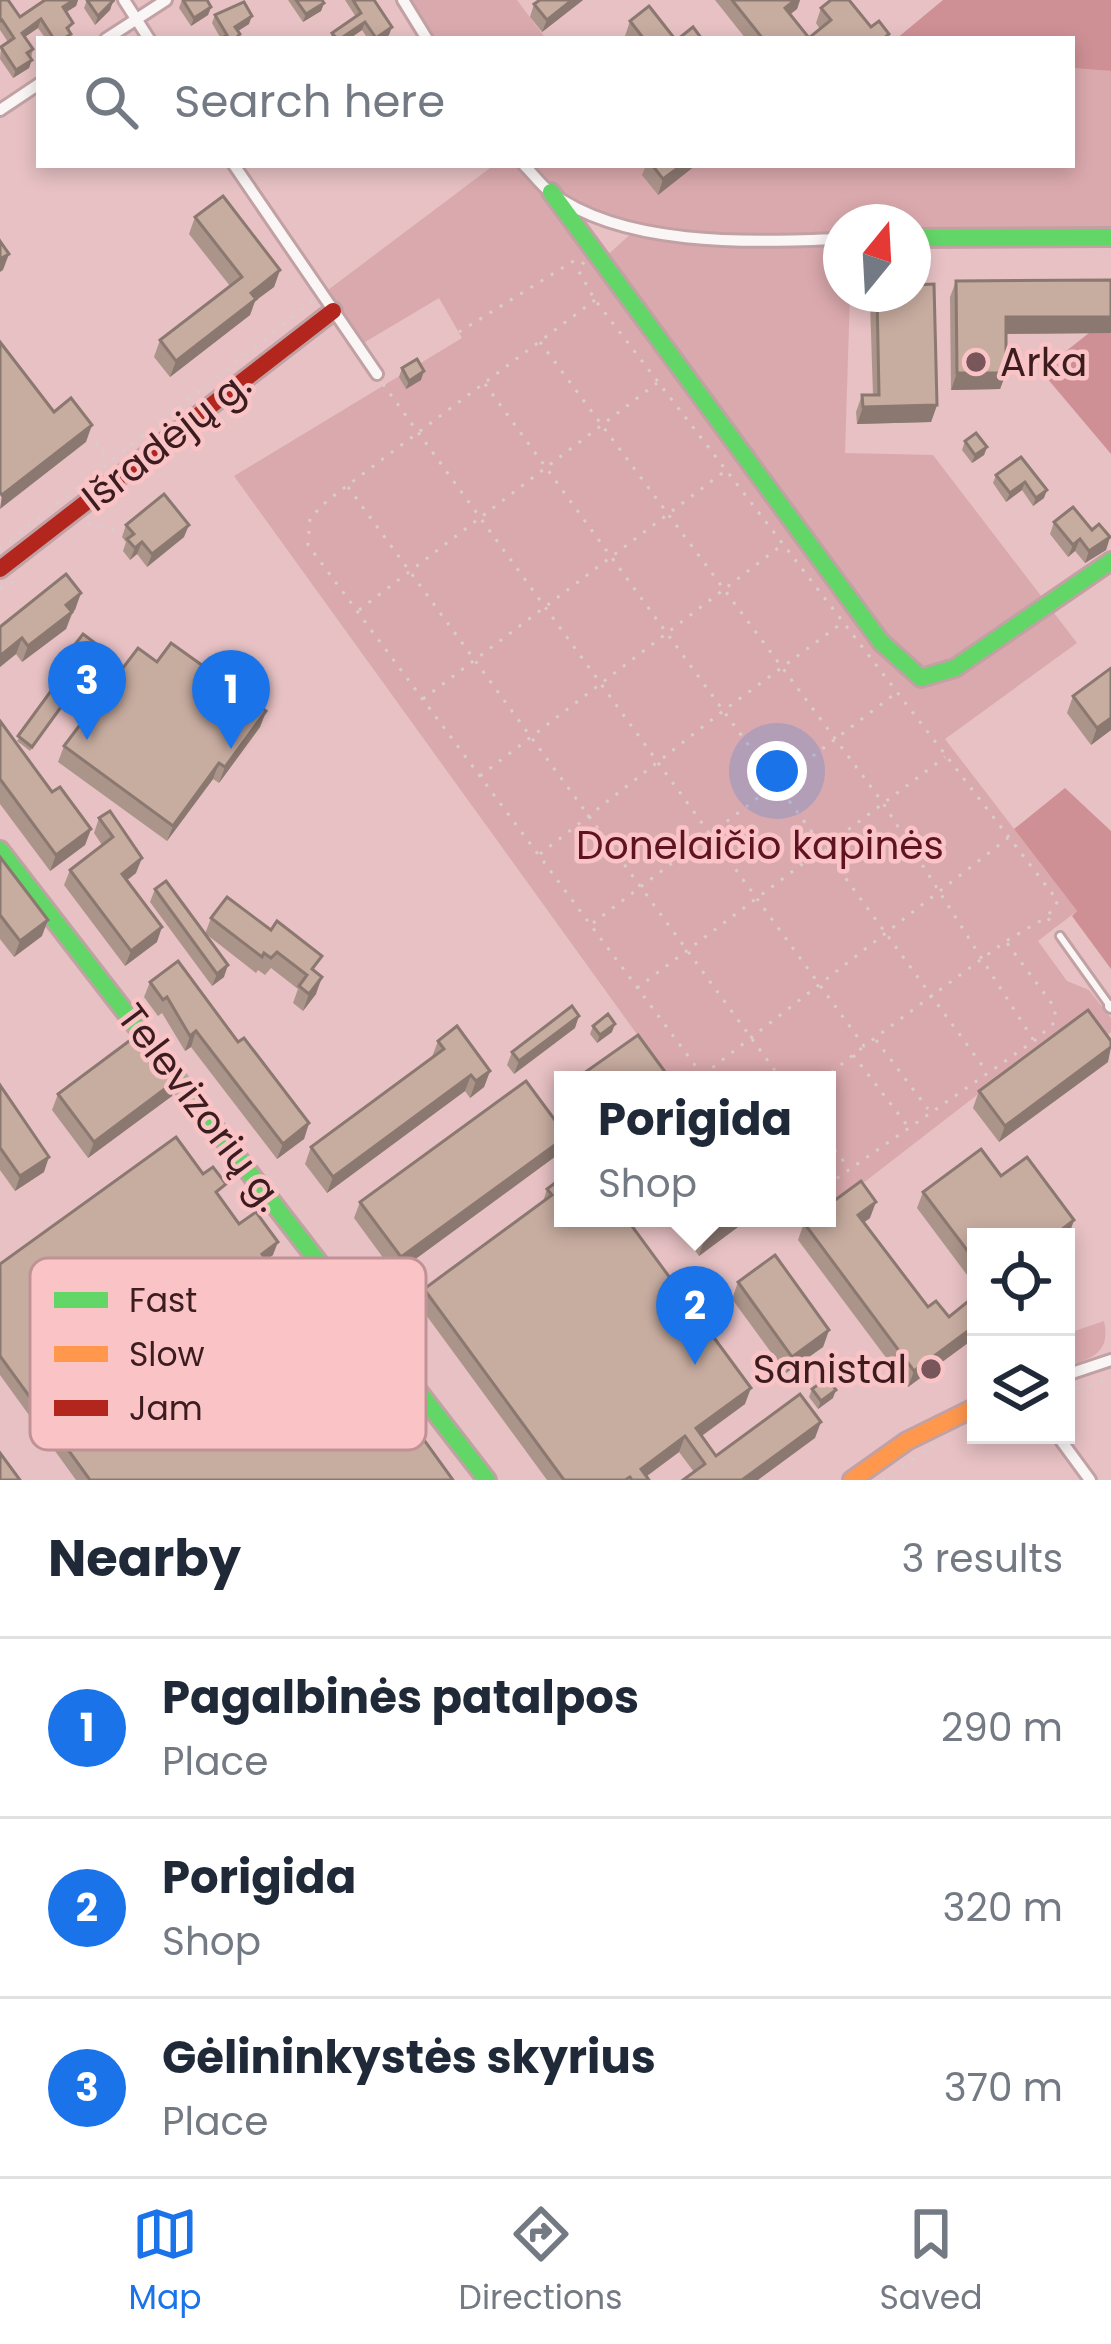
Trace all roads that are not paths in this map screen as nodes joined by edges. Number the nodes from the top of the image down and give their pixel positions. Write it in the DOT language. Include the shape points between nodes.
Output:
graph roads {
  1 [pos="124,0"];
  2 [pos="166,0"];
  3 [pos="404,0"];
  4 [pos="136,19"];
  5 [pos="110,36"];
  6 [pos="147,36"];
  7 [pos="425,36"];
  8 [pos="36,86"];
  9 [pos="0,110"];
  10 [pos="236,168"];
  11 [pos="527,168"];
  12 [pos="551,192"];
  13 [pos="1111,236"];
  14 [pos="931,238"];
  15 [pos="823,240"];
  16 [pos="332,311"];
  17 [pos="377,374"];
  18 [pos="1111,561"];
  19 [pos="0,569"];
  20 [pos="0,850"];
  21 [pos="1060,936"];
  22 [pos="1111,1006"];
  23 [pos="315,1258"];
  24 [pos="1111,1360"];
  25 [pos="1075,1373"];
  26 [pos="426,1401"];
  27 [pos="967,1411"];
  28 [pos="1064,1444"];
  29 [pos="487,1480"];
  30 [pos="852,1480"];
  31 [pos="1090,1480"];
  1 -- 4 [label="street"];
  2 -- 4 [label="street"];
  3 -- 7 [label="street"];
  4 -- 5 [label="street"];
  4 -- 6 [label="street"];
  8 -- 9 [label="street"];
  10 -- 16 [label="street"];
  11 -- 12 [label="street"];
  12 -- 15 [label="street" via="634,230"];
  12 -- 18 [label="street" via="881,642 921,678 955,668"];
  13 -- 14 [label="street"];
  16 -- 17 [label="street"];
  16 -- 19 [label="street, Išradėjų g."];
  20 -- 23 [label="street, Televizorių g."];
  21 -- 22 [label="lane"];
  24 -- 25 [label="street"];
  26 -- 29 [label="street, Televizorių g."];
  27 -- 30 [label="street"];
  28 -- 31 [label="street"];
}
